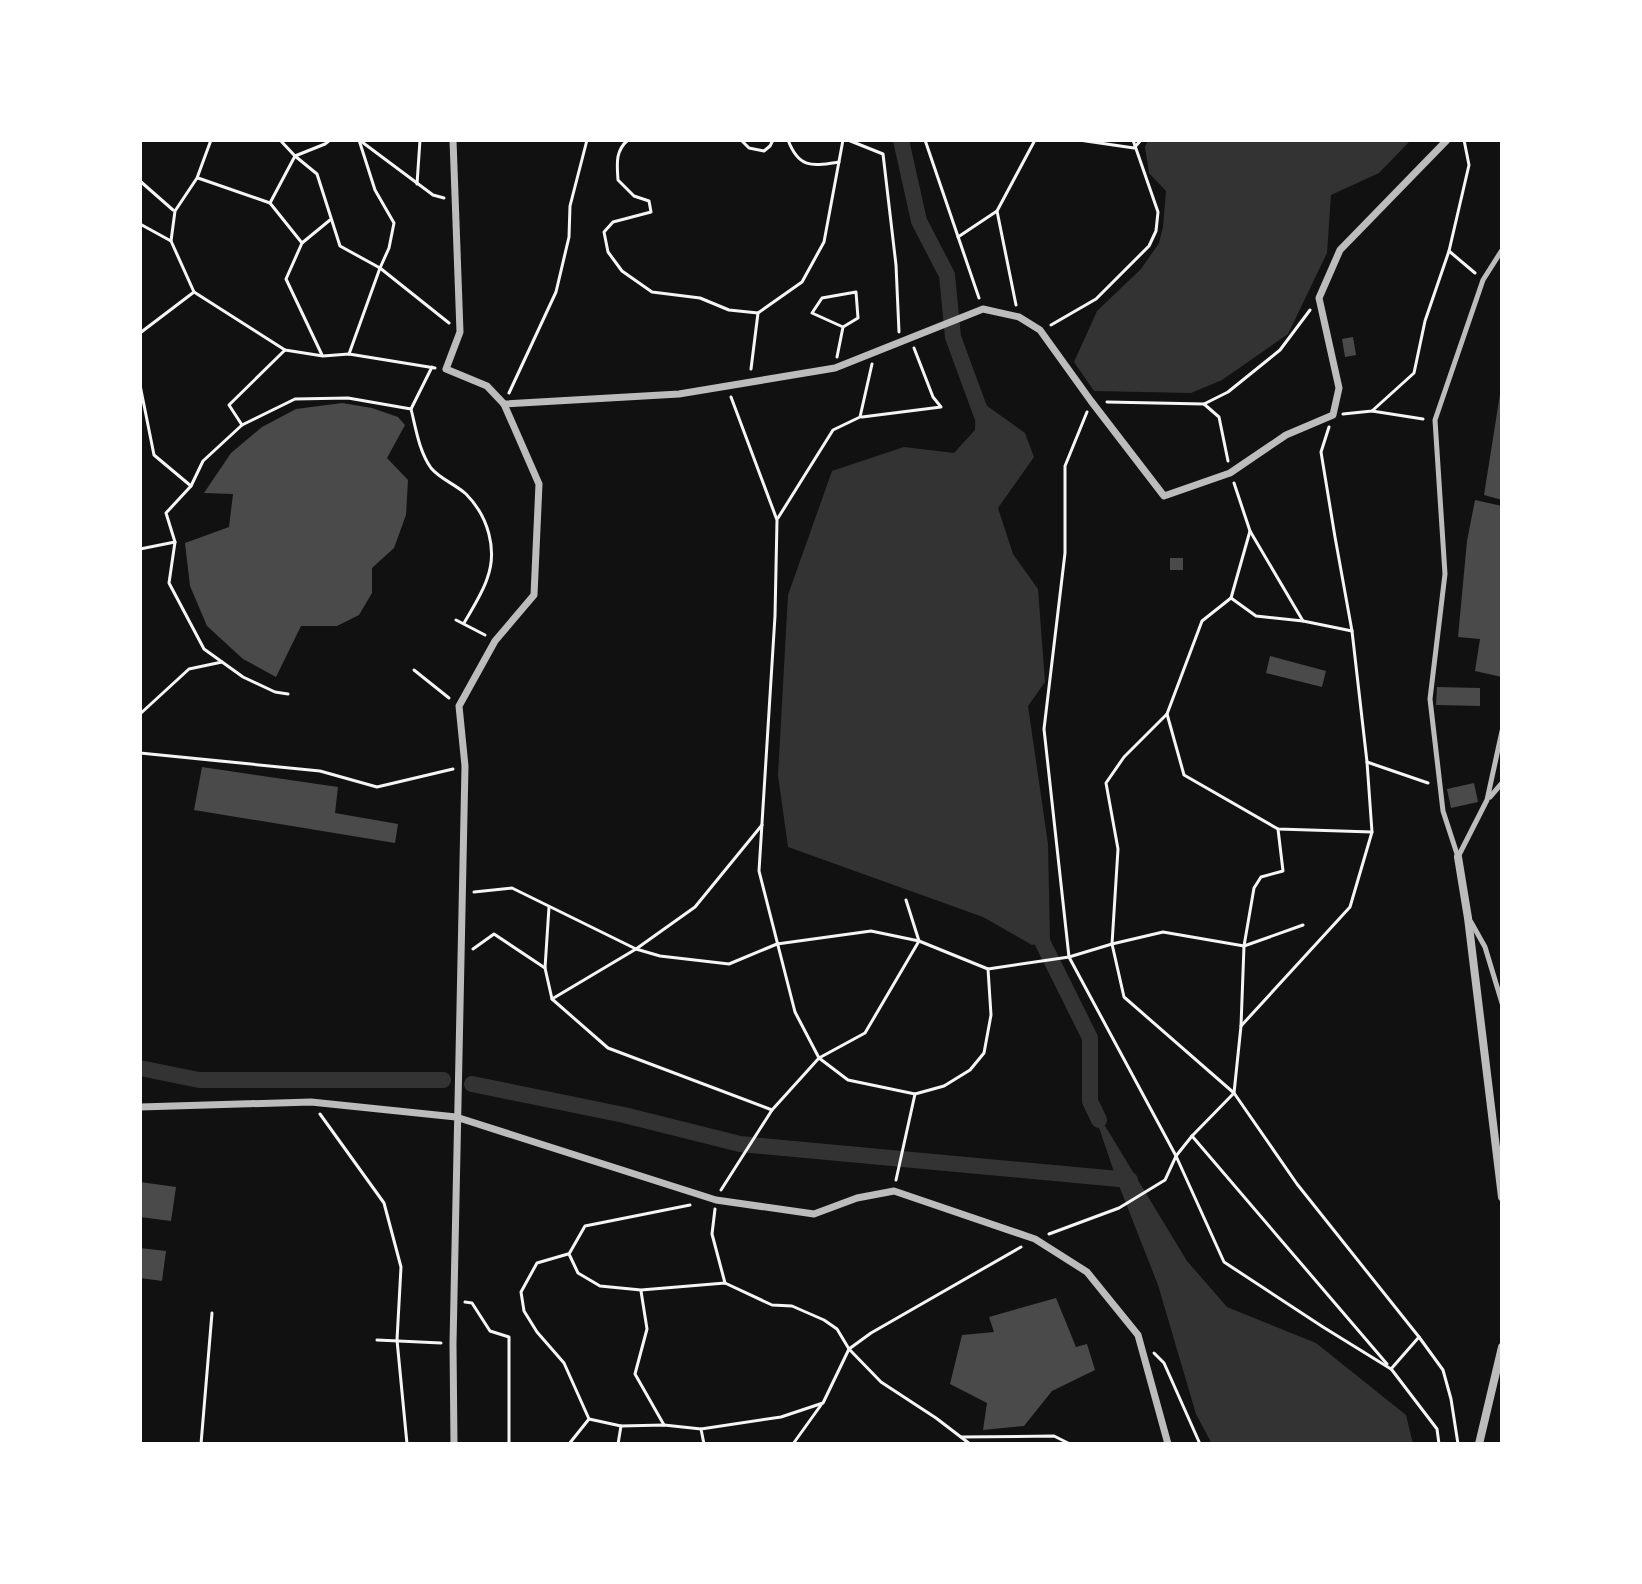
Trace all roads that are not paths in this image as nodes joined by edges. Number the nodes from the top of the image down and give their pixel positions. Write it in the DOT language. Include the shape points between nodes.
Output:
graph roads {
  1 [pos="453,140"];
  2 [pos="1447,140"];
  3 [pos="1502,250"];
  4 [pos="504,404"];
  5 [pos="1502,731"];
  6 [pos="1502,783"];
  7 [pos="1487,800"];
  8 [pos="1458,857"];
  9 [pos="1468,918"];
  10 [pos="1502,1003"];
  11 [pos="140,1107"];
  12 [pos="456,1117"];
  13 [pos="1502,1197"];
  14 [pos="1502,1347"];
  15 [pos="454,1444"];
  16 [pos="1168,1444"];
  17 [pos="1479,1444"];
  1 -- 4 [label="street" via="460,332 446,369 487,386"];
  2 -- 4 [label="street" via="1340,250 1319,298 1339,388 1333,415 1286,435 1230,473 1164,496 1040,330 1019,317 983,309 835,368 679,394"];
  3 -- 8 [label="lane" via="1483,280 1435,420 1445,574 1430,699 1443,811"];
  4 -- 12 [label="street" via="539,484 534,595 495,641 459,706 464,767"];
  5 -- 7 [label="lane"];
  6 -- 7 [label="lane"];
  7 -- 8 [label="lane"];
  8 -- 9 [label="street"];
  9 -- 10 [label="lane" via="1485,947"];
  9 -- 13 [label="street"];
  11 -- 12 [label="street" via="311,1102"];
  12 -- 15 [label="street"];
  12 -- 16 [label="street" via="716,1200 814,1214 894,1191 1035,1239 1087,1272 1138,1335"];
  14 -- 17 [label="street"];
}
